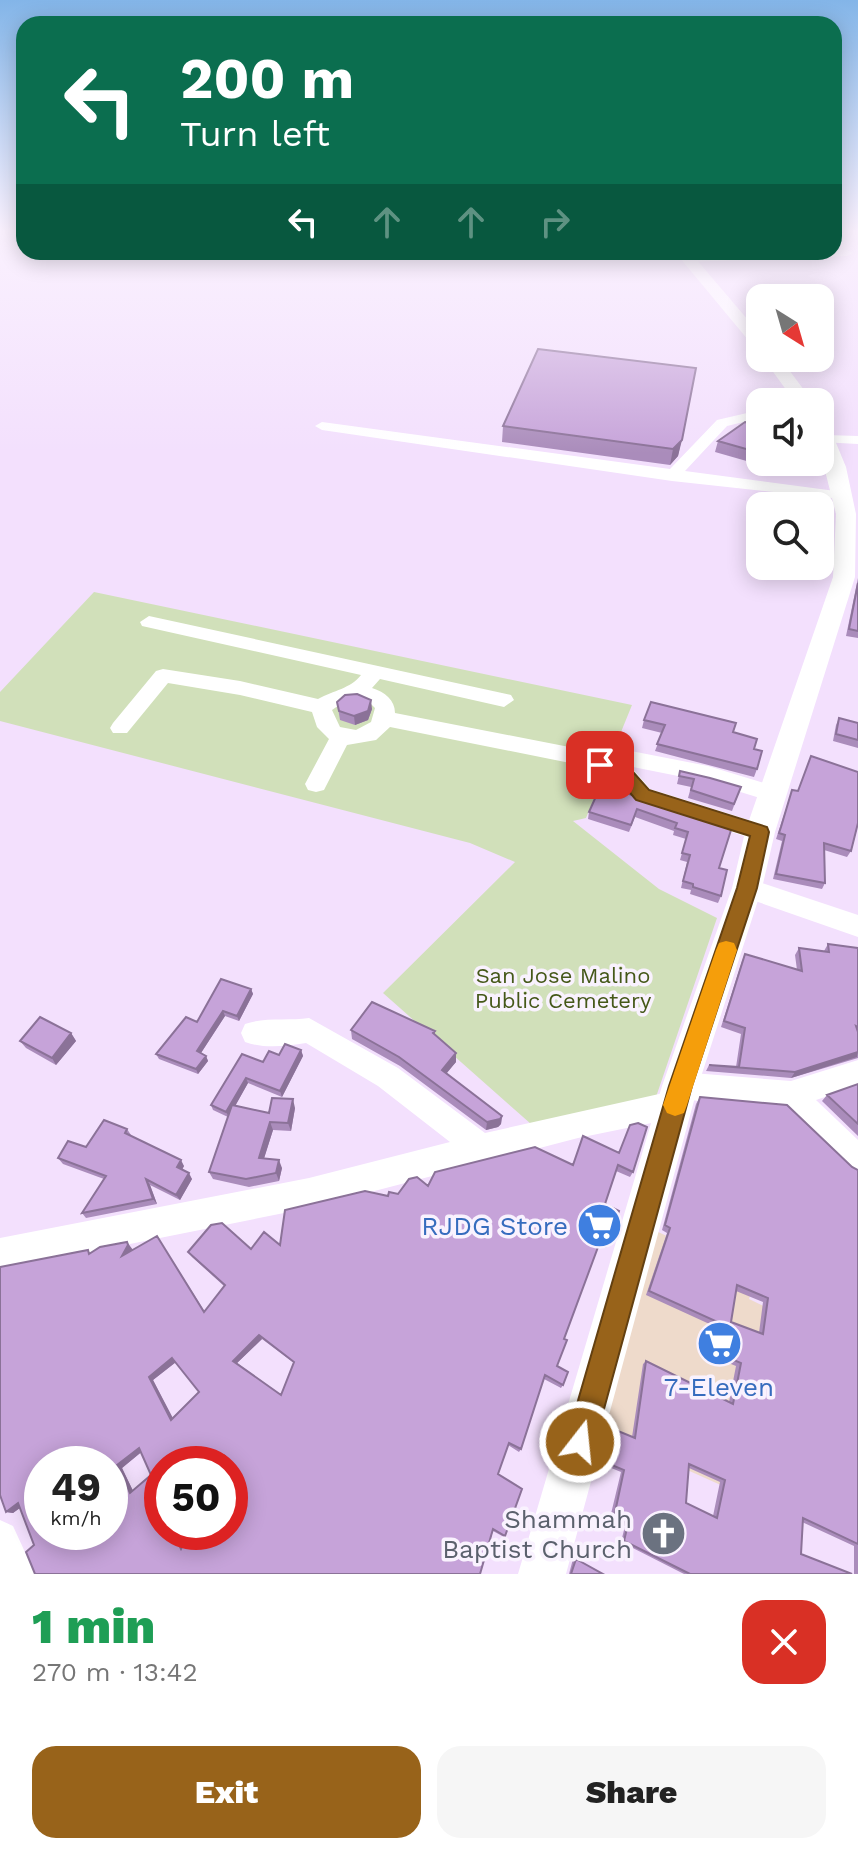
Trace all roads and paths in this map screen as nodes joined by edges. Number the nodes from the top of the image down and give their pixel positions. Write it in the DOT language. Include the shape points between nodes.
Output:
graph roads {
  1 [pos="728,306"];
  2 [pos="746,328"];
  3 [pos="782,372"];
  4 [pos="794,388"];
  5 [pos="746,417"];
  6 [pos="322,426"];
  7 [pos="834,470"];
  8 [pos="672,476"];
  9 [pos="843,497"];
  10 [pos="149,622"];
  11 [pos="374,673"];
  12 [pos="358,692"];
  13 [pos="504,700"];
  14 [pos="321,707"];
  15 [pos="386,719"];
  16 [pos="120,728"];
  17 [pos="341,736"];
  18 [pos="629,768"];
  19 [pos="316,784"];
  20 [pos="773,794"];
  21 [pos="760,832"];
  22 [pos="747,888"];
  23 [pos="858,926"];
  24 [pos="255,1033"];
  25 [pos="858,1073"];
  26 [pos="678,1095"];
  27 [pos="791,1095"];
  28 [pos="481,1148"];
  29 [pos="858,1161"];
  30 [pos="0,1254"];
  31 [pos="0,1539"];
  32 [pos="16,1574"];
  33 [pos="542,1574"];
  1 -- 2 [label="main road"];
  3 -- 4 [label="main road"];
  5 -- 8 [label="street" via="722,423"];
  6 -- 8 [label="street"];
  7 -- 9 [label="main road"];
  8 -- 9 [label="street"];
  9 -- 20 [label="main road" via="844,577"];
  10 -- 11 [label="street"];
  11 -- 12 [label="street"];
  11 -- 13 [label="street"];
  12 -- 14 [label="street"];
  12 -- 15 [label="street" via="381,701"];
  14 -- 16 [label="street" via="163,676"];
  14 -- 17 [label="street" via="327,728"];
  15 -- 17 [label="street" via="368,735"];
  15 -- 18 [label="street" via="600,761 613,753"];
  17 -- 19 [label="street"];
  18 -- 20 [label="street" via="708,774"];
  18 -- 21 [label="street" via="642,795"];
  20 -- 21 [label="main road"];
  21 -- 22 [label="main road"];
  22 -- 23 [label="street"];
  22 -- 26 [label="main road"];
  24 -- 28 [label="street" via="309,1030 388,1077"];
  25 -- 27 [label="street"];
  26 -- 27 [label="street"];
  26 -- 28 [label="street"];
  26 -- 33 [label="main road"];
  27 -- 29 [label="street"];
  28 -- 30 [label="street" via="309,1193"];
  31 -- 32 [label="street"];
}
